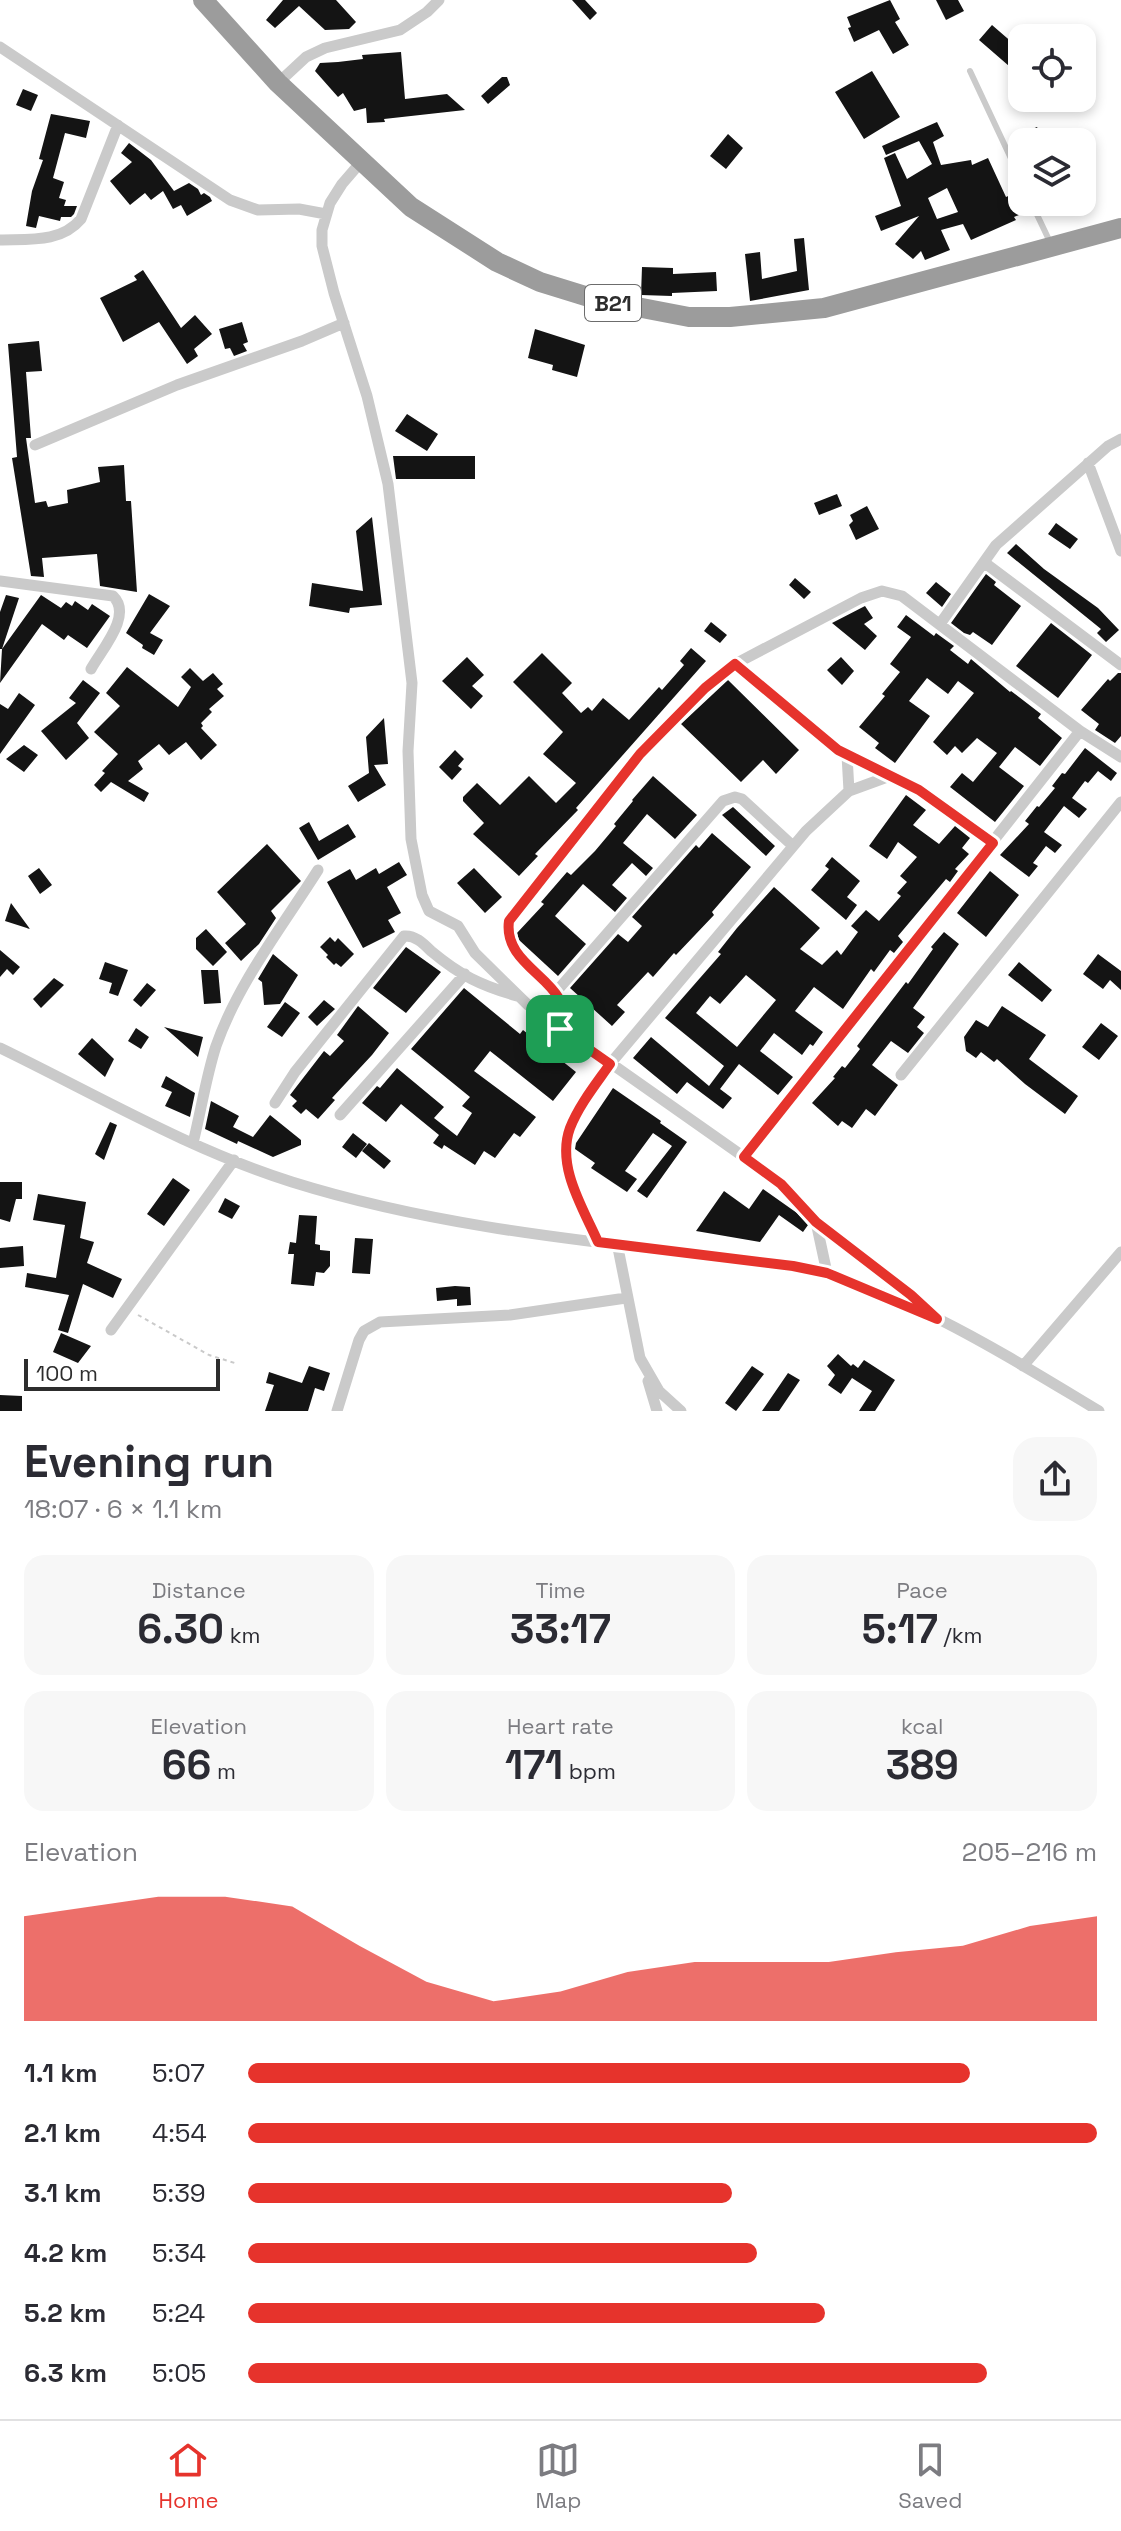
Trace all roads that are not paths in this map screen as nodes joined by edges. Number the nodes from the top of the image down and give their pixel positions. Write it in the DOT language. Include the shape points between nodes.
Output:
graph roads {
  1 [pos="203,0"];
  2 [pos="439,0"];
  3 [pos="0,47"];
  4 [pos="970,71"];
  5 [pos="278,83"];
  6 [pos="118,125"];
  7 [pos="1008,152"];
  8 [pos="361,162"];
  9 [pos="326,214"];
  10 [pos="1038,216"];
  11 [pos="1121,228"];
  12 [pos="0,240"];
  13 [pos="1052,247"];
  14 [pos="344,323"];
  15 [pos="1121,439"];
  16 [pos="35,445"];
  17 [pos="1088,463"];
  18 [pos="1121,551"];
  19 [pos="985,563"];
  20 [pos="0,581"];
  21 [pos="940,624"];
  22 [pos="735,664"];
  23 [pos="1121,665"];
  24 [pos="91,669"];
  25 [pos="1080,731"];
  26 [pos="847,755"];
  27 [pos="1121,757"];
  28 [pos="890,776"];
  29 [pos="849,791"];
  30 [pos="1121,802"];
  31 [pos="993,843"];
  32 [pos="793,846"];
  33 [pos="318,870"];
  34 [pos="465,974"];
  35 [pos="555,993"];
  36 [pos="521,998"];
  37 [pos="560,1029"];
  38 [pos="0,1048"];
  39 [pos="610,1064"];
  40 [pos="901,1075"];
  41 [pos="275,1103"];
  42 [pos="340,1115"];
  43 [pos="193,1143"];
  44 [pos="744,1157"];
  45 [pos="234,1160"];
  46 [pos="816,1222"];
  47 [pos="598,1242"];
  48 [pos="617,1243"];
  49 [pos="1121,1252"];
  50 [pos="827,1273"];
  51 [pos="626,1298"];
  52 [pos="937,1319"];
  53 [pos="111,1330"];
  54 [pos="640,1358"];
  55 [pos="1023,1366"];
  56 [pos="337,1411"];
  57 [pos="657,1411"];
  58 [pos="681,1411"];
  59 [pos="1099,1411"];
  1 -- 5 [label="highway, B21"];
  2 -- 5 [label="street" via="400,30 306,57"];
  3 -- 6 [label="street"];
  4 -- 7 [label="lane"];
  5 -- 8 [label="highway, B21"];
  6 -- 9 [label="street" via="230,200 258,210"];
  6 -- 12 [label="street" via="72,230 58,237"];
  8 -- 9 [label="street"];
  8 -- 13 [label="highway, B21" via="411,207 497,262 595,299 689,317 824,308"];
  9 -- 14 [label="street" via="322,246"];
  10 -- 13 [label="lane"];
  11 -- 13 [label="highway, B21"];
  14 -- 16 [label="street"];
  14 -- 36 [label="street" via="388,484 412,683 411,839 422,895 429,911 458,926 475,953"];
  15 -- 17 [label="street"];
  17 -- 18 [label="street"];
  17 -- 19 [label="street" via="996,545"];
  19 -- 21 [label="street"];
  19 -- 23 [label="street"];
  20 -- 24 [label="street" via="113,596 121,611"];
  21 -- 22 [label="street" via="902,596 873,593"];
  21 -- 25 [label="street"];
  22 -- 26 [label="street"];
  22 -- 35 [label="street" via="640,754 509,921 515,953"];
  25 -- 27 [label="street"];
  25 -- 31 [label="street"];
  26 -- 28 [label="street"];
  26 -- 29 [label="street"];
  28 -- 29 [label="street"];
  28 -- 31 [label="street" via="919,790"];
  29 -- 32 [label="street"];
  30 -- 40 [label="street"];
  31 -- 44 [label="street"];
  32 -- 35 [label="street" via="742,799 723,801"];
  32 -- 39 [label="street"];
  33 -- 43 [label="street" via="226,1022"];
  34 -- 36 [label="street" via="475,983"];
  34 -- 41 [label="street" via="404,936"];
  34 -- 42 [label="street"];
  35 -- 37 [label="street" via="565,1008"];
  36 -- 37 [label="street"];
  37 -- 39 [label="street"];
  38 -- 43 [label="street"];
  39 -- 44 [label="street"];
  39 -- 47 [label="street" via="582,1105 567,1144 571,1179"];
  43 -- 45 [label="street"];
  44 -- 46 [label="street" via="781,1184"];
  45 -- 47 [label="street" via="380,1207"];
  45 -- 53 [label="street"];
  46 -- 50 [label="street"];
  46 -- 52 [label="street"];
  47 -- 48 [label="street"];
  48 -- 50 [label="street"];
  48 -- 51 [label="street"];
  49 -- 55 [label="street"];
  50 -- 52 [label="street"];
  51 -- 54 [label="street"];
  51 -- 56 [label="street" via="510,1315 380,1322 359,1340"];
  52 -- 55 [label="street"];
  54 -- 57 [label="street"];
  54 -- 58 [label="street" via="659,1391"];
  55 -- 59 [label="street"];
}
